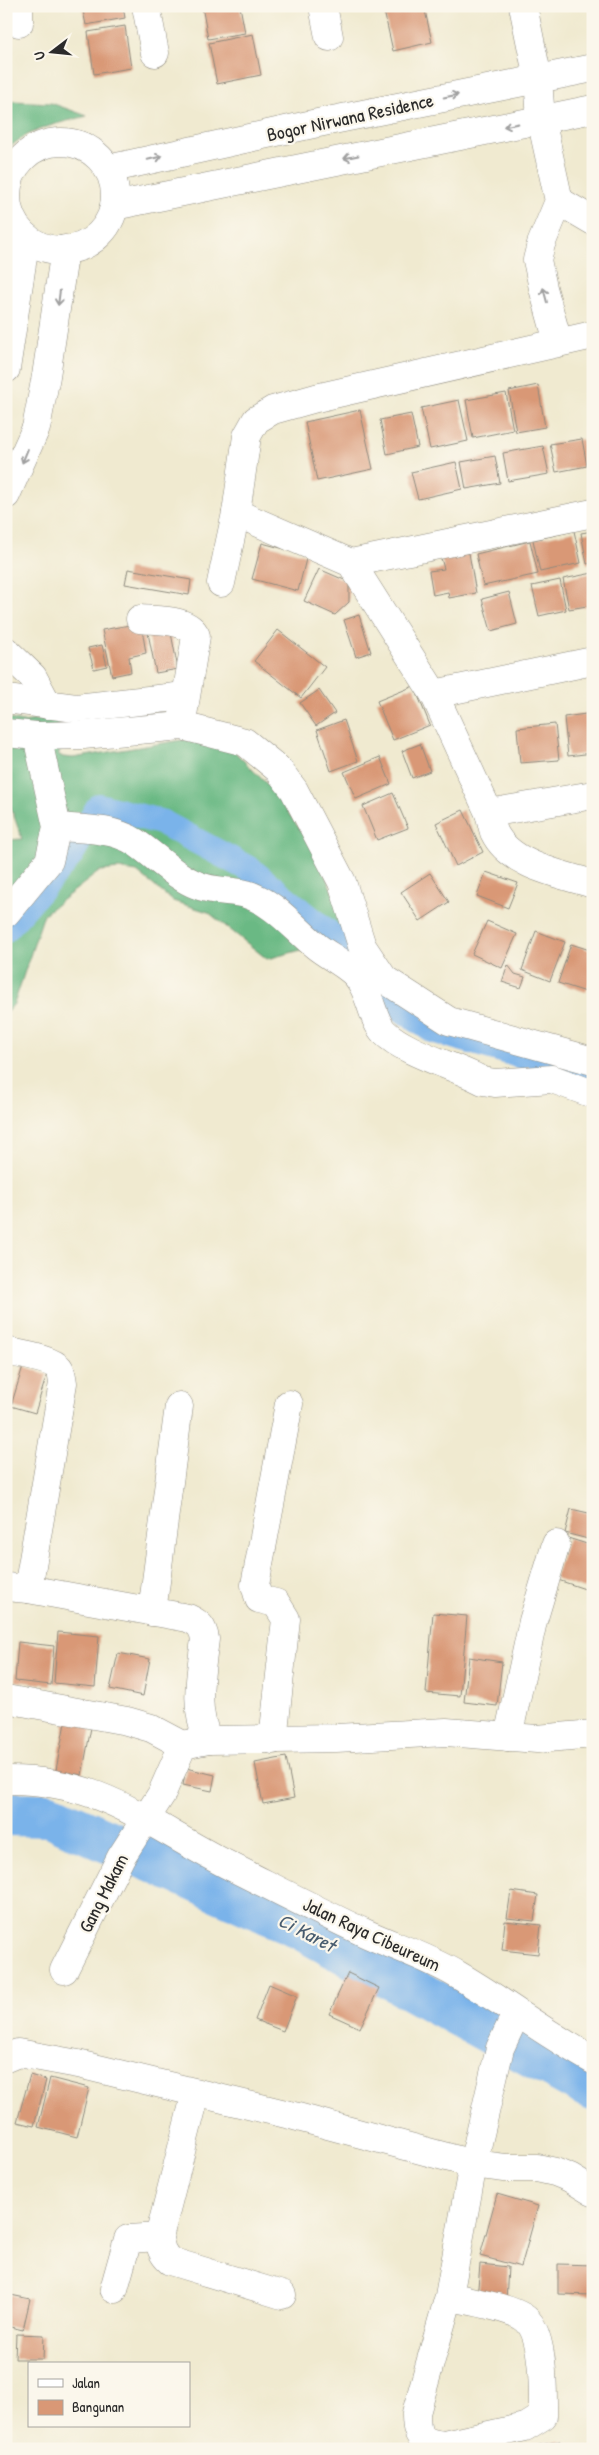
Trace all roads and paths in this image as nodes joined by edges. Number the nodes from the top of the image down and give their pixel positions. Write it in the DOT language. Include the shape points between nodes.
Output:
graph roads {
  1 [pos="146,6"];
  2 [pos="322,6"];
  3 [pos="523,6"];
  4 [pos="328,38"];
  5 [pos="155,53"];
  6 [pos="593,68"];
  7 [pos="538,79"];
  8 [pos="593,109"];
  9 [pos="541,119"];
  10 [pos="108,169"];
  11 [pos="559,201"];
  12 [pos="114,206"];
  13 [pos="593,221"];
  14 [pos="26,237"];
  15 [pos="65,249"];
  16 [pos="593,335"];
  17 [pos="558,342"];
  18 [pos="6,369"];
  19 [pos="6,495"];
  20 [pos="236,513"];
  21 [pos="593,513"];
  22 [pos="351,563"];
  23 [pos="221,583"];
  24 [pos="140,619"];
  25 [pos="6,651"];
  26 [pos="593,662"];
  27 [pos="434,694"];
  28 [pos="185,696"];
  29 [pos="6,699"];
  30 [pos="48,705"];
  31 [pos="182,726"];
  32 [pos="6,733"];
  33 [pos="37,736"];
  34 [pos="593,794"];
  35 [pos="489,813"];
  36 [pos="69,828"];
  37 [pos="593,884"];
  38 [pos="6,913"];
  39 [pos="593,1061"];
  40 [pos="593,1094"];
  41 [pos="6,1351"];
  42 [pos="289,1404"];
  43 [pos="179,1406"];
  44 [pos="556,1544"];
  45 [pos="17,1588"];
  46 [pos="152,1612"];
  47 [pos="6,1699"];
  48 [pos="593,1734"];
  49 [pos="508,1737"];
  50 [pos="273,1740"];
  51 [pos="196,1742"];
  52 [pos="6,1780"];
  53 [pos="133,1838"];
  54 [pos="64,1970"];
  55 [pos="507,2032"];
  56 [pos="6,2058"];
  57 [pos="593,2060"];
  58 [pos="196,2093"];
  59 [pos="473,2164"];
  60 [pos="593,2192"];
  61 [pos="159,2237"];
  62 [pos="114,2290"];
  63 [pos="282,2295"];
  64 [pos="449,2296"];
  1 -- 5 [label="street"];
  2 -- 4 [label="street"];
  3 -- 7 [label="street"];
  6 -- 7 [label="street, Bogor Nirwana Residence"];
  7 -- 9 [label="street"];
  10 -- 7 [label="street, Bogor Nirwana Residence, one-way"];
  8 -- 9 [label="street, Bogor Nirwana Residence"];
  9 -- 11 [label="street"];
  9 -- 12 [label="street, Bogor Nirwana Residence, one-way"];
  10 -- 12 [label="street" via="114,187"];
  10 -- 14 [label="street" via="83,146 67,142 50,142 20,160 7,191 15,224"];
  11 -- 13 [label="street"];
  17 -- 11 [label="street, one-way" via="537,260"];
  12 -- 15 [label="street" via="100,233 89,242"];
  14 -- 15 [label="street" via="47,248"];
  14 -- 18 [label="street"];
  15 -- 19 [label="street, one-way" via="36,428"];
  16 -- 17 [label="street"];
  17 -- 20 [label="street" via="273,410 256,420 246,436"];
  20 -- 22 [label="street"];
  20 -- 23 [label="street"];
  21 -- 22 [label="street"];
  22 -- 27 [label="street"];
  24 -- 28 [label="street" via="180,623 196,636"];
  25 -- 30 [label="street" via="33,677"];
  26 -- 27 [label="street"];
  27 -- 35 [label="street"];
  28 -- 30 [label="street" via="76,708"];
  28 -- 31 [label="street"];
  29 -- 30 [label="street"];
  31 -- 33 [label="street"];
  31 -- 39 [label="street" via="244,742 278,768 294,790 342,882 362,946 384,979 449,1021"];
  32 -- 33 [label="street"];
  33 -- 36 [label="street"];
  34 -- 35 [label="street"];
  35 -- 37 [label="street" via="495,833 516,856 548,871"];
  36 -- 38 [label="street" via="48,861"];
  36 -- 40 [label="street" via="112,832 134,841 179,875 198,885 246,894 290,920 316,946 354,973 383,1032 399,1043 483,1081 495,1083 552,1078"];
  41 -- 45 [label="street" via="50,1362 60,1369 63,1383"];
  42 -- 50 [label="street" via="255,1585 259,1599 276,1603 286,1619"];
  43 -- 46 [label="street"];
  44 -- 49 [label="street" via="533,1620"];
  45 -- 46 [label="street"];
  46 -- 51 [label="street" via="188,1618 198,1622 204,1630 198,1704 200,1724"];
  47 -- 51 [label="street" via="127,1721"];
  48 -- 49 [label="street" via="537,1739"];
  49 -- 50 [label="street" via="446,1732"];
  50 -- 51 [label="street"];
  51 -- 53 [label="street"];
  52 -- 53 [label="street, Jalan Raya Cibeureum" via="71,1786 109,1799"];
  53 -- 54 [label="street, Gang Makam"];
  53 -- 55 [label="street, Jalan Raya Cibeureum" via="227,1864 457,1974"];
  55 -- 57 [label="street, Jalan Raya Cibeureum"];
  55 -- 59 [label="street"];
  56 -- 58 [label="street" via="18,2053 34,2054"];
  58 -- 59 [label="street"];
  58 -- 61 [label="street"];
  59 -- 60 [label="street" via="555,2172"];
  59 -- 64 [label="street"];
  61 -- 62 [label="street" via="128,2239"];
  61 -- 63 [label="street" via="164,2255 170,2261"];
  64 -- 64 [label="street" via="524,2317 528,2322 540,2352 543,2416 537,2421 524,2427 444,2445 433,2444 418,2434 416,2413"];
}
